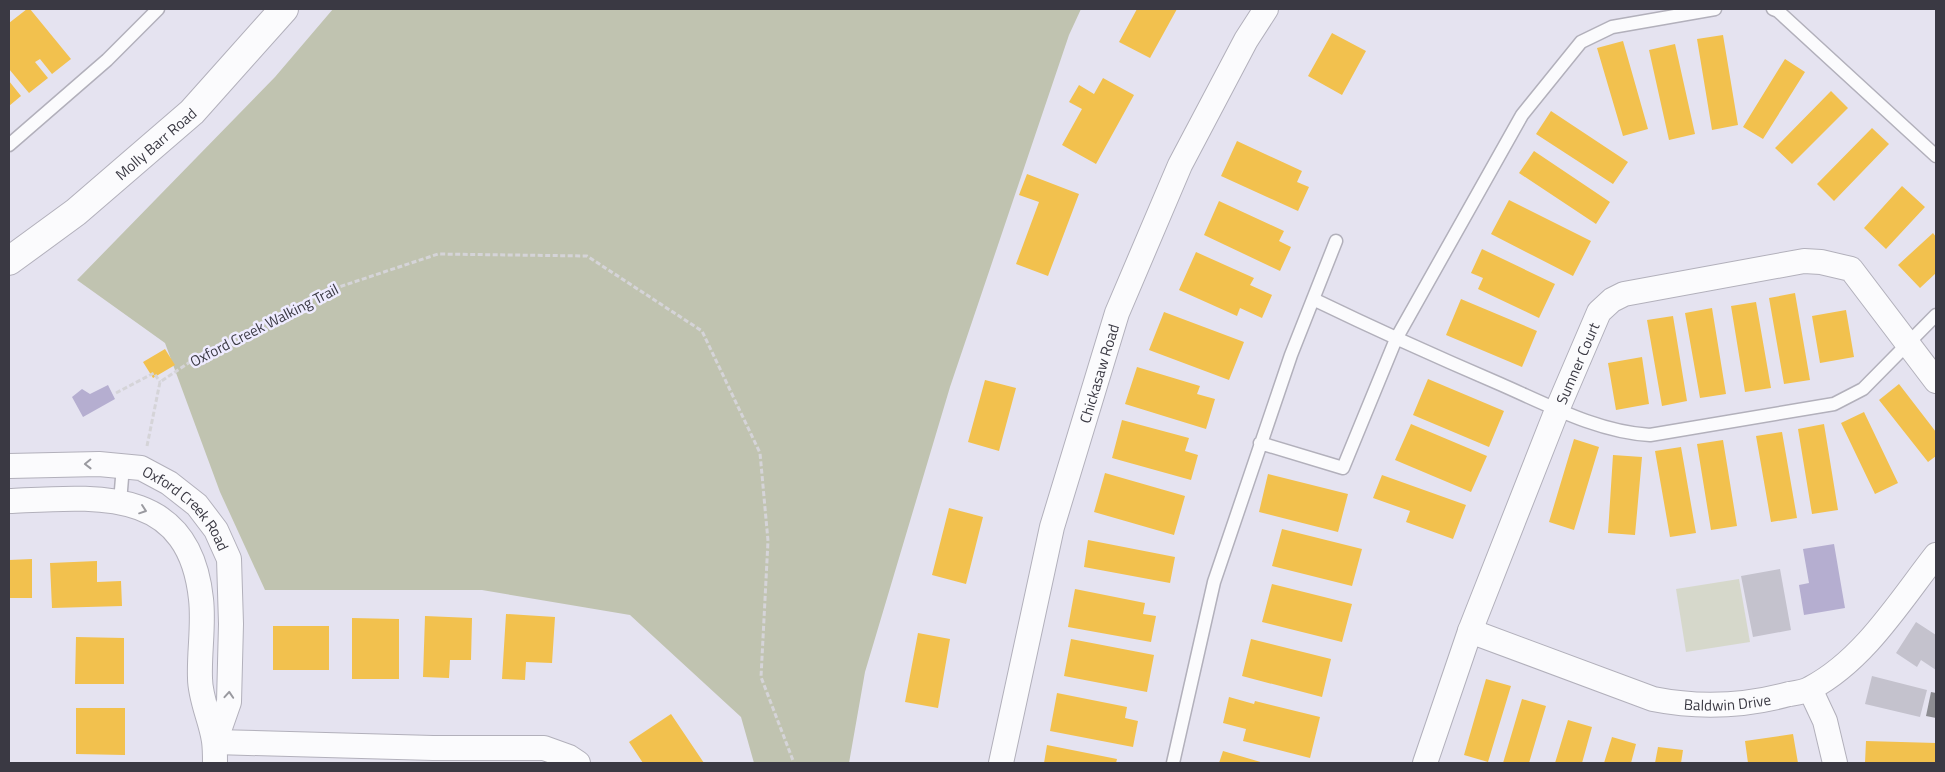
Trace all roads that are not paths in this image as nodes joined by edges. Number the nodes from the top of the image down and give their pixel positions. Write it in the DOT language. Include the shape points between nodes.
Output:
graph roads {
  1 [pos="158,9"];
  2 [pos="284,9"];
  3 [pos="1266,9"];
  4 [pos="1716,9"];
  5 [pos="1772,9"];
  6 [pos="9,145"];
  7 [pos="1936,156"];
  8 [pos="1336,241"];
  9 [pos="9,261"];
  10 [pos="1313,299"];
  11 [pos="1936,315"];
  12 [pos="1396,339"];
  13 [pos="1908,342"];
  14 [pos="1936,381"];
  15 [pos="1558,410"];
  16 [pos="1260,443"];
  17 [pos="9,466"];
  18 [pos="132,467"];
  19 [pos="9,501"];
  20 [pos="120,502"];
  21 [pos="1936,555"];
  22 [pos="1470,631"];
  23 [pos="1810,689"];
  24 [pos="215,752"];
  25 [pos="578,763"];
  26 [pos="1002,763"];
  27 [pos="1173,763"];
  28 [pos="1425,763"];
  29 [pos="1835,763"];
  1 -- 6 [label="lane" via="108,60"];
  2 -- 9 [label="main road, Molly Barr Road" via="192,112 76,212"];
  3 -- 26 [label="street, Chickasaw Road" via="1246,40 1180,165 1117,313 1052,527"];
  4 -- 12 [label="lane" via="1612,27 1581,42 1522,116"];
  5 -- 7 [label="lane"];
  8 -- 10 [label="lane"];
  10 -- 12 [label="lane"];
  10 -- 16 [label="lane"];
  11 -- 13 [label="lane"];
  12 -- 15 [label="lane"];
  12 -- 16 [label="lane" via="1343,468"];
  13 -- 14 [label="street, Sumner Court"];
  13 -- 15 [label="lane" via="1864,389 1834,404 1650,435 1625,433"];
  13 -- 15 [label="street, Sumner Court" via="1851,269 1821,262 1804,261 1624,294 1599,312"];
  15 -- 22 [label="street, Sumner Court"];
  16 -- 27 [label="lane" via="1214,582"];
  18 -- 17 [label="street, Oxford Creek Road, one-way" via="99,464"];
  18 -- 20 [label="lane"];
  24 -- 18 [label="street, Oxford Creek Road, one-way" via="229,702 229,559 216,530 196,506 169,483"];
  19 -- 20 [label="street, Oxford Creek Road" via="68,498"];
  20 -- 24 [label="street, Oxford Creek Road, one-way" via="153,513 179,532 196,564 202,600 200,680"];
  21 -- 23 [label="street, Baldwin Drive" via="1874,635 1840,668"];
  22 -- 23 [label="street, Baldwin Drive" via="1653,698 1676,703 1747,702"];
  22 -- 28 [label="street, Sumner Court"];
  23 -- 29 [label="street" via="1825,721"];
  24 -- 25 [label="street" via="544,748"];
}
